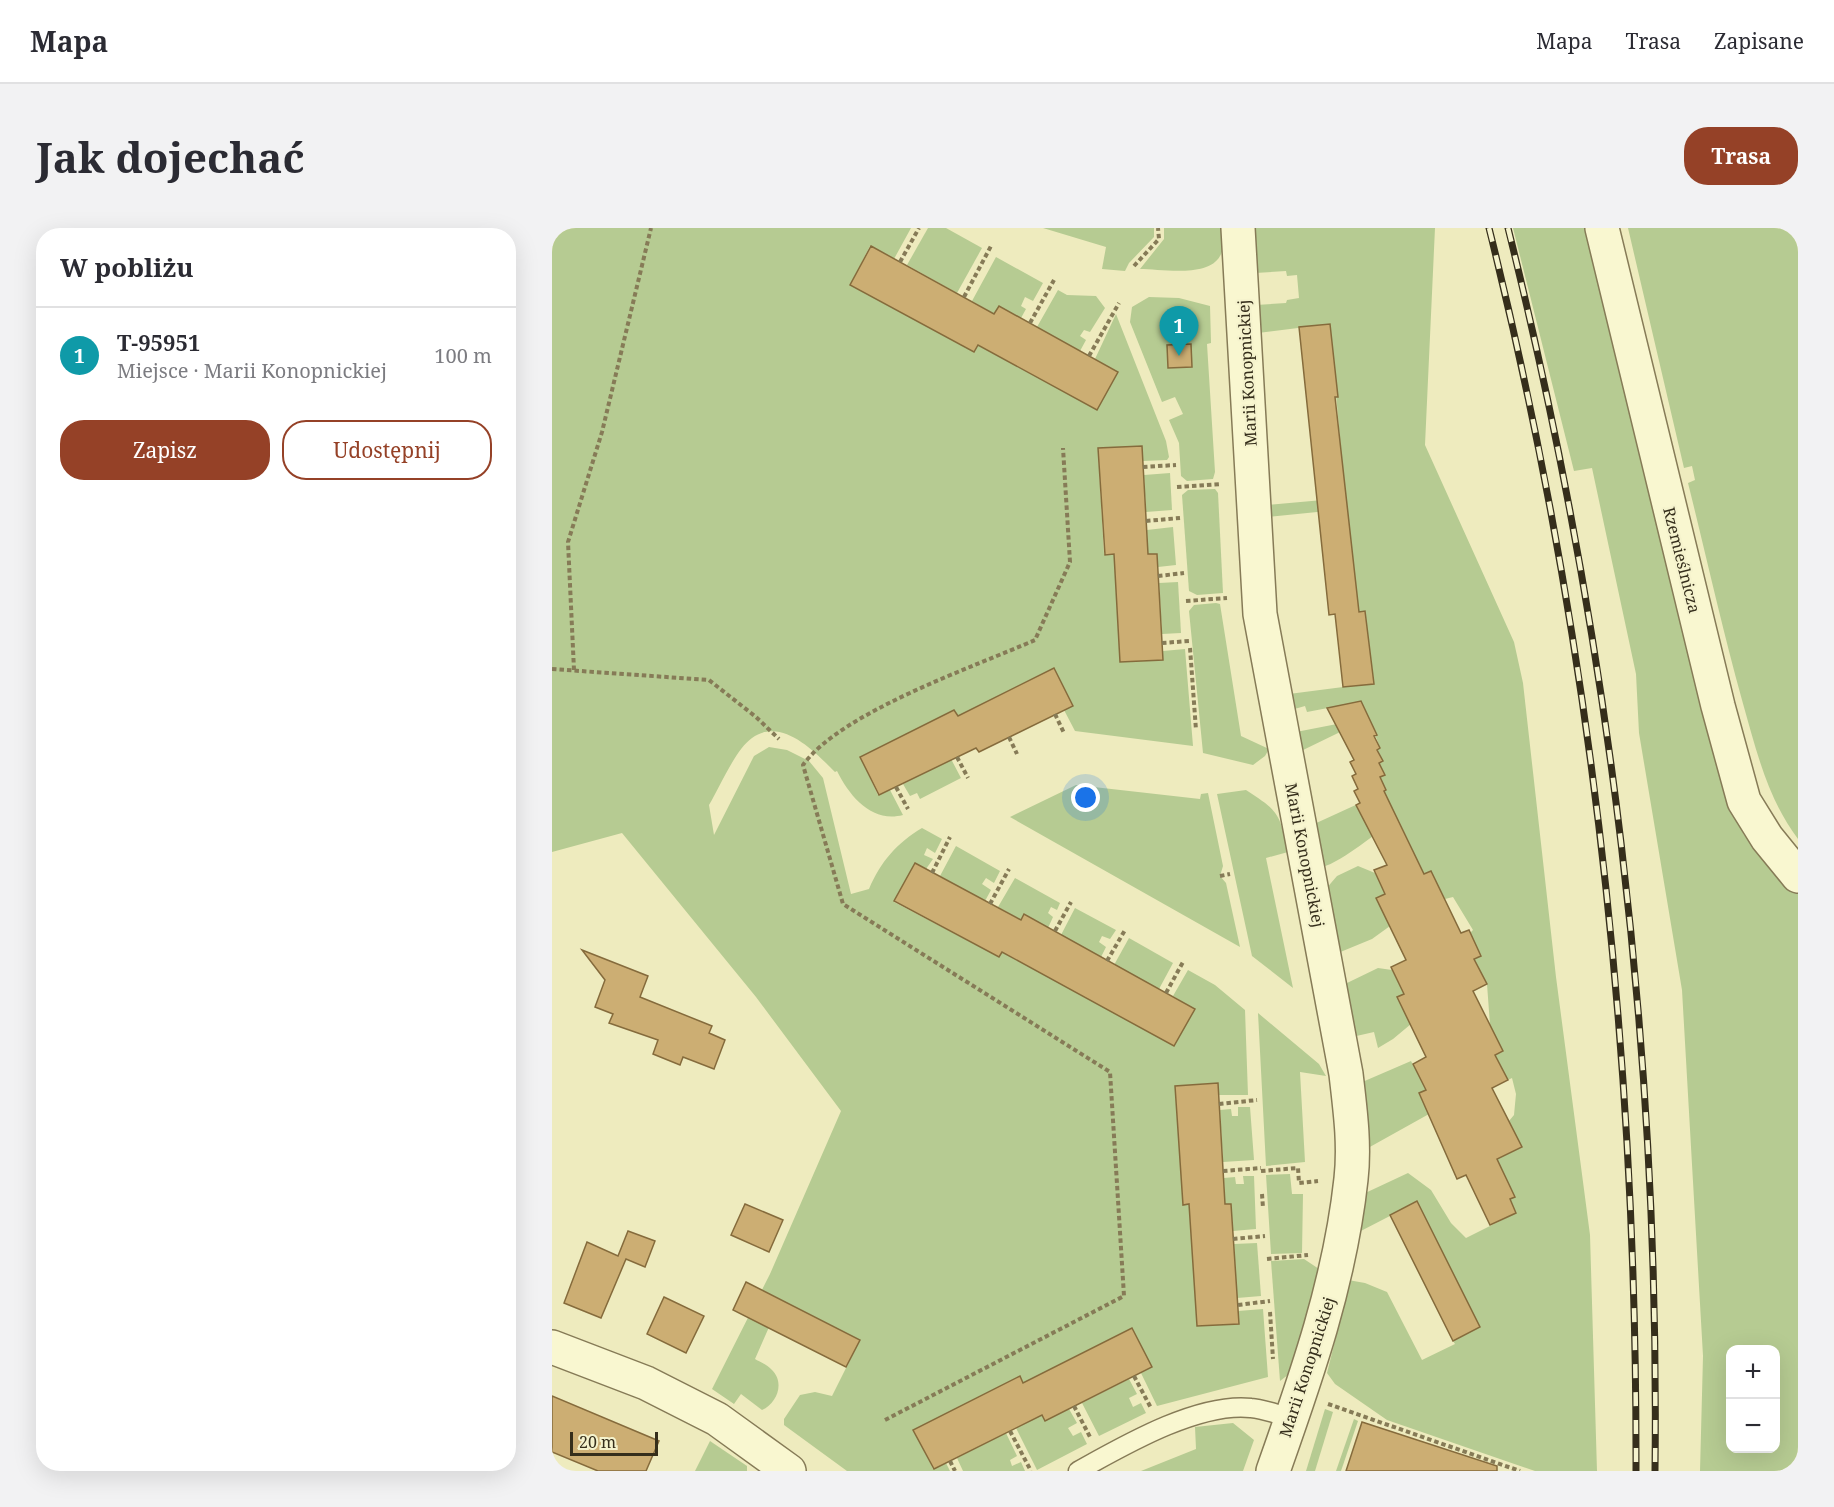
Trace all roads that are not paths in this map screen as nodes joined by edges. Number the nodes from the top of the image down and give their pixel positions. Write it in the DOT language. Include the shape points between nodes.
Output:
graph roads {
  1 [pos="1238,228"];
  2 [pos="1602,228"];
  3 [pos="1798,876"];
  4 [pos="552,1347"];
  5 [pos="1292,1418"];
  6 [pos="789,1471"];
  7 [pos="1078,1471"];
  8 [pos="1273,1471"];
  1 -- 5 [label="street, Marii Konopnickiej" via="1260,614 1346,1074 1353,1131 1352,1178 1339,1252 1315,1353"];
  2 -- 3 [label="street, Rzemieślnicza" via="1744,801"];
  4 -- 6 [label="street" via="646,1383 717,1419"];
  5 -- 7 [label="lane" via="1251,1408 1222,1409 1154,1430"];
  5 -- 8 [label="street, Marii Konopnickiej"];
}
